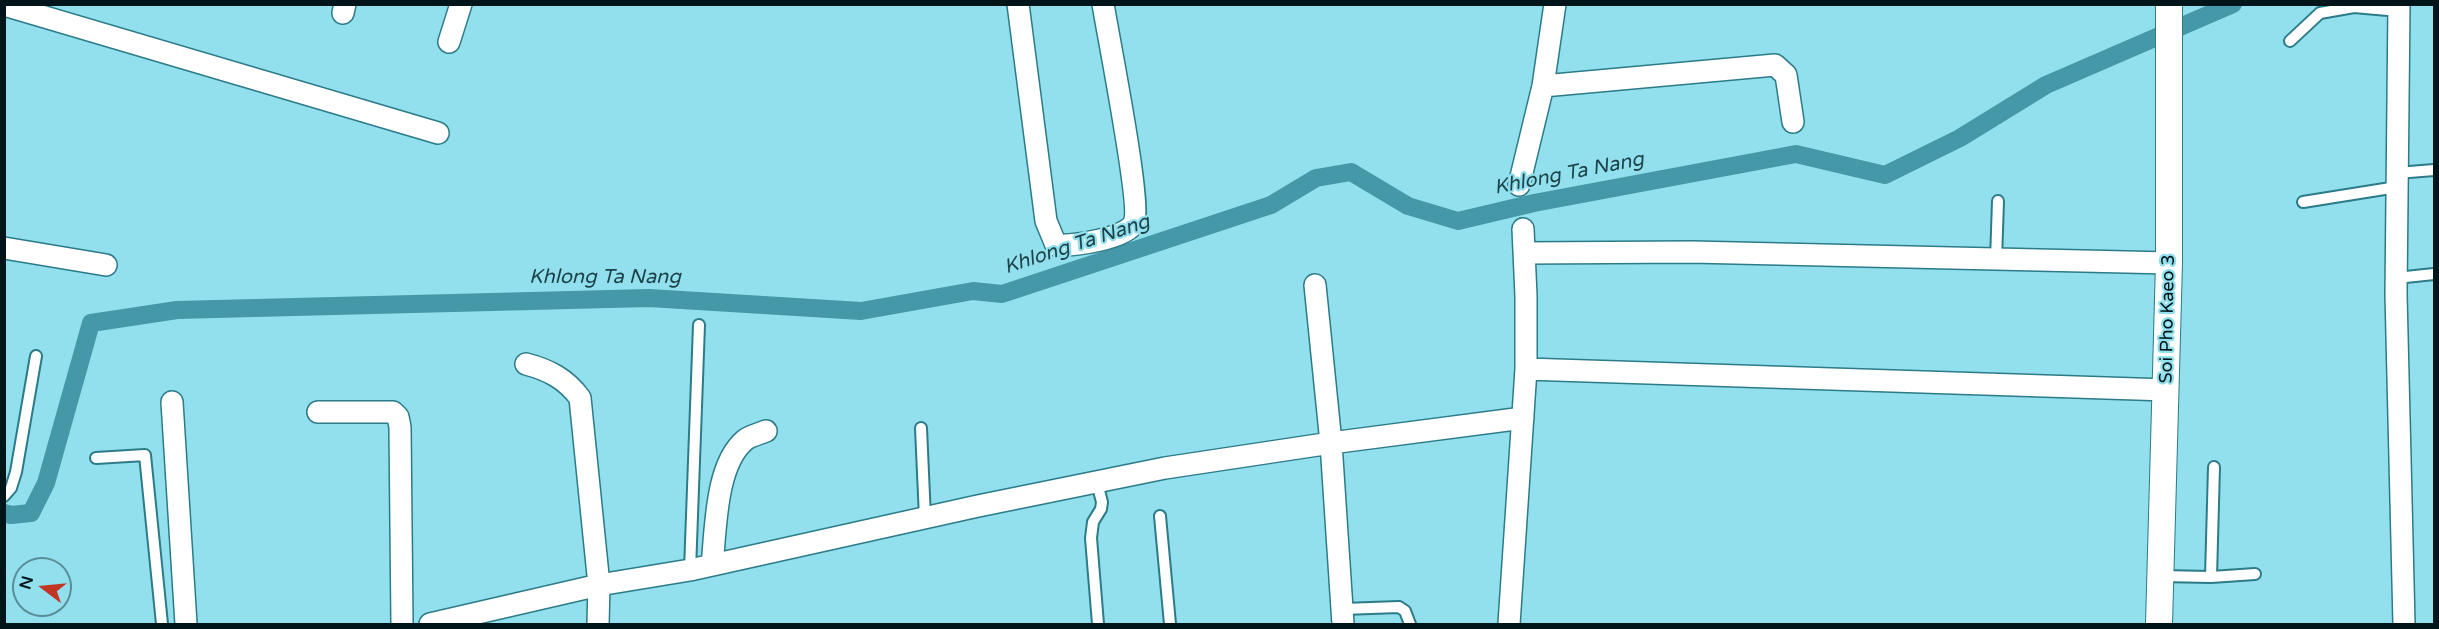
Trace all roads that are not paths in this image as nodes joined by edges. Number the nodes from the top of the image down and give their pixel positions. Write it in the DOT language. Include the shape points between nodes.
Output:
graph roads {
  1 [pos="461,4"];
  2 [pos="1018,4"];
  3 [pos="1103,4"];
  4 [pos="1555,4"];
  5 [pos="4,5"];
  6 [pos="2399,8"];
  7 [pos="2170,9"];
  8 [pos="2290,41"];
  9 [pos="449,42"];
  10 [pos="1543,86"];
  11 [pos="1793,122"];
  12 [pos="438,133"];
  13 [pos="2434,170"];
  14 [pos="2397,180"];
  15 [pos="1519,185"];
  16 [pos="1998,201"];
  17 [pos="2303,202"];
  18 [pos="1523,229"];
  19 [pos="4,248"];
  20 [pos="1524,253"];
  21 [pos="1996,260"];
  22 [pos="2169,263"];
  23 [pos="106,265"];
  24 [pos="2434,274"];
  25 [pos="2396,278"];
  26 [pos="1315,285"];
  27 [pos="699,325"];
  28 [pos="36,356"];
  29 [pos="526,364"];
  30 [pos="1526,369"];
  31 [pos="2167,390"];
  32 [pos="172,402"];
  33 [pos="318,412"];
  34 [pos="1523,418"];
  35 [pos="921,429"];
  36 [pos="766,431"];
  37 [pos="1331,442"];
  38 [pos="96,458"];
  39 [pos="2214,467"];
  40 [pos="1097,483"];
  41 [pos="4,496"];
  42 [pos="1160,516"];
  43 [pos="925,518"];
  44 [pos="712,565"];
  45 [pos="690,570"];
  46 [pos="2255,574"];
  47 [pos="2160,576"];
  48 [pos="2211,577"];
  49 [pos="599,585"];
  50 [pos="1343,617"];
  51 [pos="162,624"];
  52 [pos="186,624"];
  53 [pos="402,624"];
  54 [pos="430,624"];
  55 [pos="598,624"];
  56 [pos="1098,624"];
  57 [pos="1170,624"];
  58 [pos="1410,624"];
  59 [pos="1509,624"];
  60 [pos="2159,624"];
  61 [pos="2404,624"];
  1 -- 9 [label="street"];
  2 -- 3 [label="street" via="1046,221 1056,245 1067,246 1117,235 1135,221 1134,189"];
  4 -- 10 [label="street"];
  5 -- 12 [label="street"];
  6 -- 8 [label="lane" via="2354,6 2320,13"];
  6 -- 14 [label="street"];
  7 -- 22 [label="street, Soi Pho Kaeo 3"];
  10 -- 11 [label="street" via="1775,65 1786,75"];
  10 -- 15 [label="street"];
  13 -- 14 [label="lane"];
  14 -- 17 [label="lane"];
  14 -- 25 [label="street"];
  16 -- 21 [label="lane"];
  18 -- 20 [label="street"];
  19 -- 23 [label="street"];
  20 -- 21 [label="street" via="1692,252"];
  20 -- 30 [label="street"];
  21 -- 22 [label="street"];
  22 -- 31 [label="street, Soi Pho Kaeo 3"];
  24 -- 25 [label="lane"];
  25 -- 61 [label="street"];
  26 -- 37 [label="street"];
  27 -- 45 [label="lane"];
  28 -- 41 [label="lane" via="16,472"];
  29 -- 49 [label="street" via="546,369 571,385 580,398"];
  30 -- 31 [label="street"];
  30 -- 34 [label="street"];
  31 -- 47 [label="street, Soi Pho Kaeo 3"];
  32 -- 52 [label="street"];
  33 -- 53 [label="street" via="377,411 393,412 398,417"];
  34 -- 37 [label="street"];
  34 -- 59 [label="street"];
  35 -- 43 [label="lane"];
  36 -- 44 [label="street" via="746,438 734,451 719,499"];
  37 -- 40 [label="street" via="1165,468"];
  37 -- 50 [label="street"];
  38 -- 51 [label="lane" via="145,455"];
  39 -- 48 [label="lane"];
  40 -- 43 [label="street"];
  40 -- 56 [label="lane" via="1102,502 1092,522 1091,538"];
  42 -- 57 [label="lane"];
  43 -- 44 [label="street"];
  44 -- 45 [label="street"];
  45 -- 49 [label="street"];
  46 -- 48 [label="lane"];
  47 -- 48 [label="lane"];
  47 -- 60 [label="street, Soi Pho Kaeo 3"];
  49 -- 54 [label="street"];
  49 -- 55 [label="street"];
  50 -- 58 [label="lane" via="1399,608 1406,611"];
}
